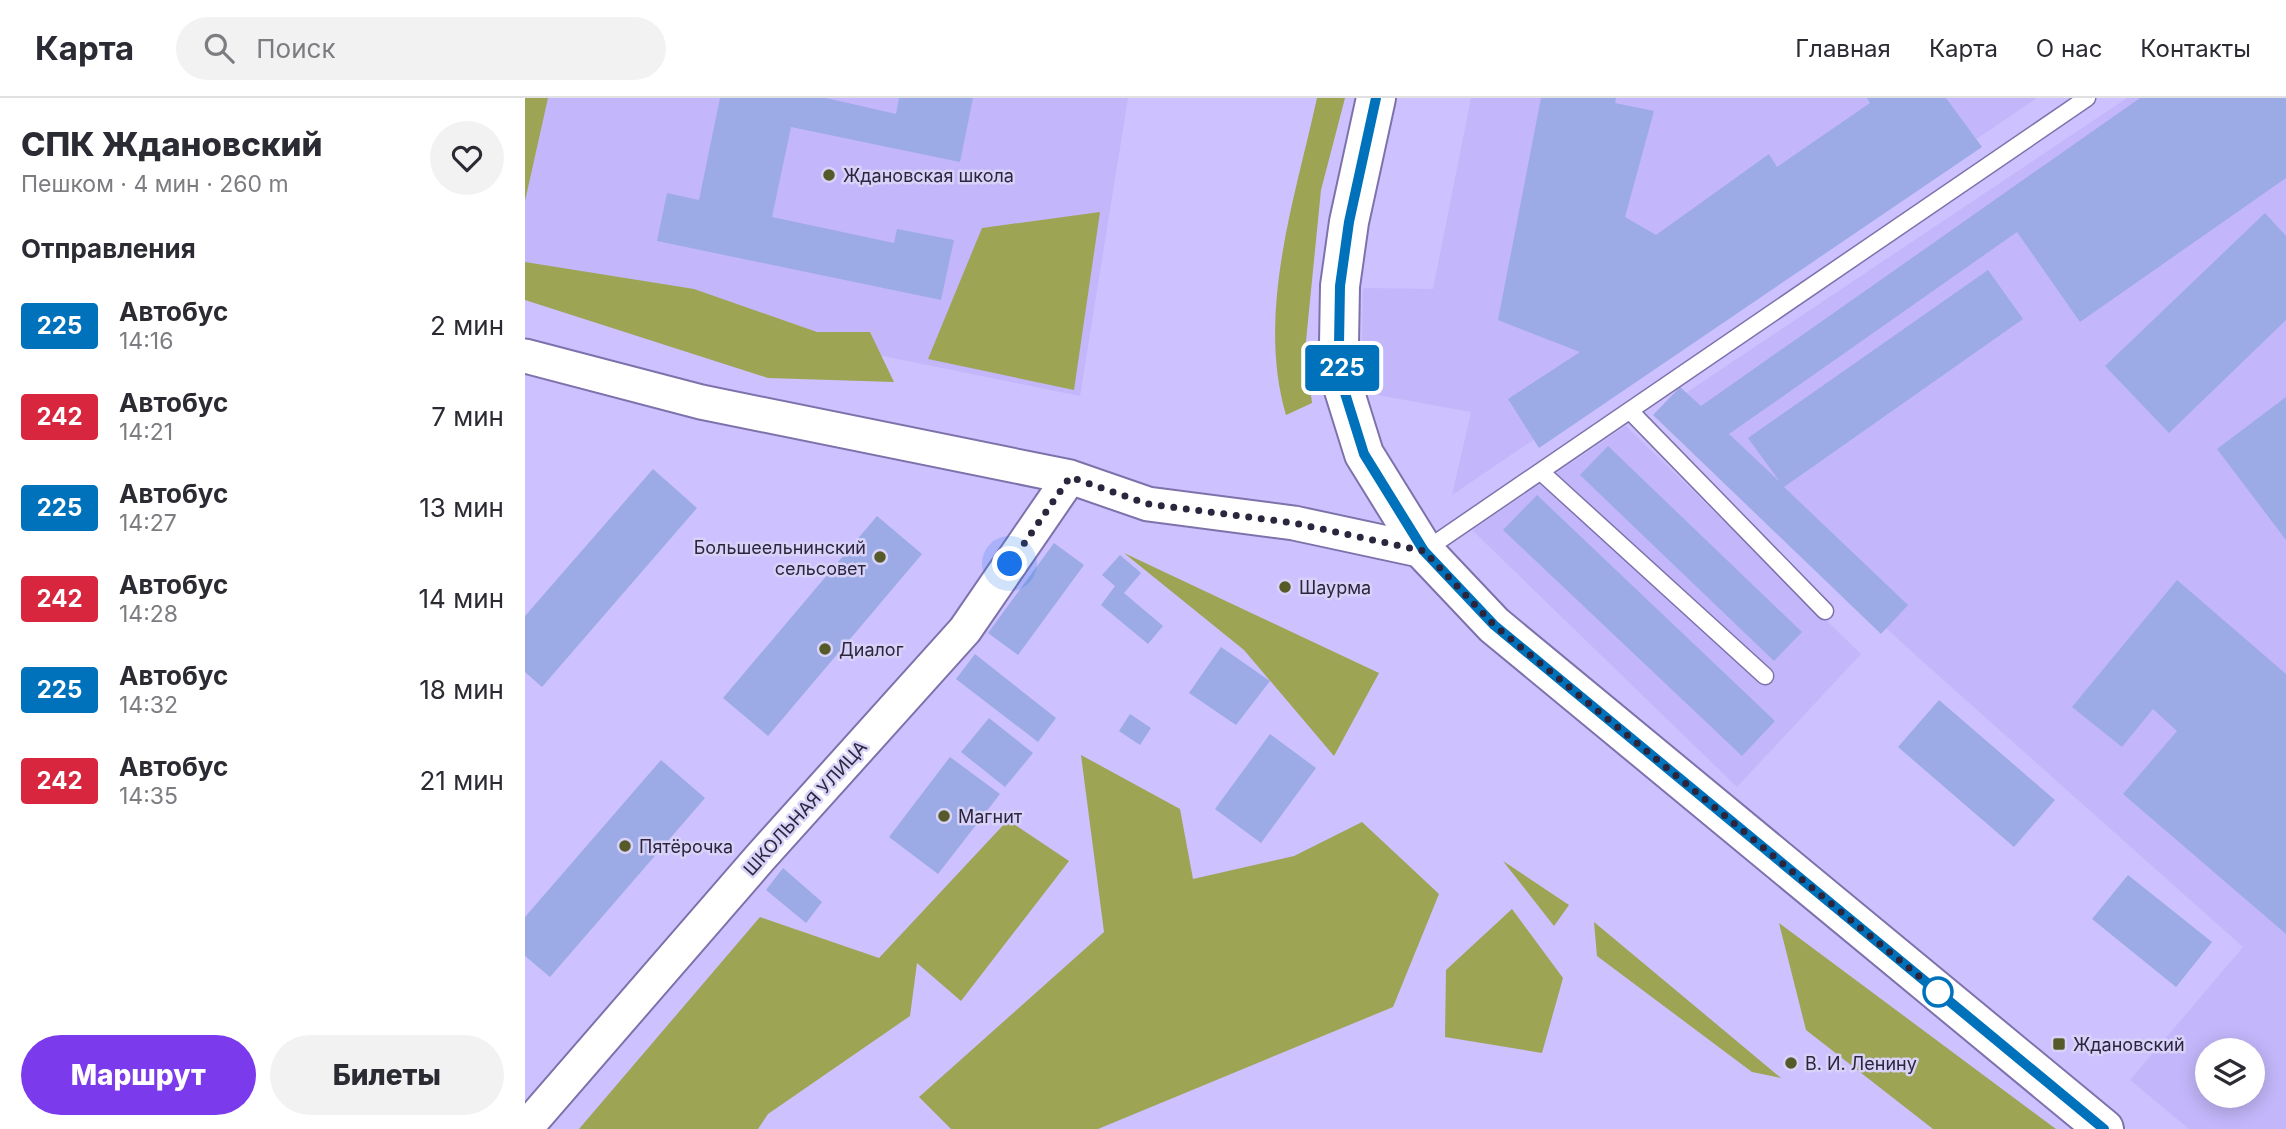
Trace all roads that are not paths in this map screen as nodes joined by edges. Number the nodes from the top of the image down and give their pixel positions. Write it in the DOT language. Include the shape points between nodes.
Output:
graph roads {
  1 [pos="1376,98"];
  2 [pos="2087,98"];
  3 [pos="525,356"];
  4 [pos="1630,411"];
  5 [pos="1541,472"];
  6 [pos="1070,477"];
  7 [pos="1424,551"];
  8 [pos="1825,611"];
  9 [pos="1765,676"];
  10 [pos="525,1129"];
  11 [pos="2104,1129"];
  1 -- 7 [label="street" via="1349,222 1340,286 1339,344 1344,390 1364,454"];
  2 -- 4 [label="lane"];
  3 -- 6 [label="street" via="701,402"];
  4 -- 5 [label="lane"];
  4 -- 8 [label="lane"];
  5 -- 7 [label="lane"];
  5 -- 9 [label="lane"];
  6 -- 7 [label="street" via="1148,504 1294,523"];
  6 -- 10 [label="street, ШКОЛЬНАЯ УЛИЦА" via="965,630"];
  7 -- 11 [label="street" via="1494,625"];
}
